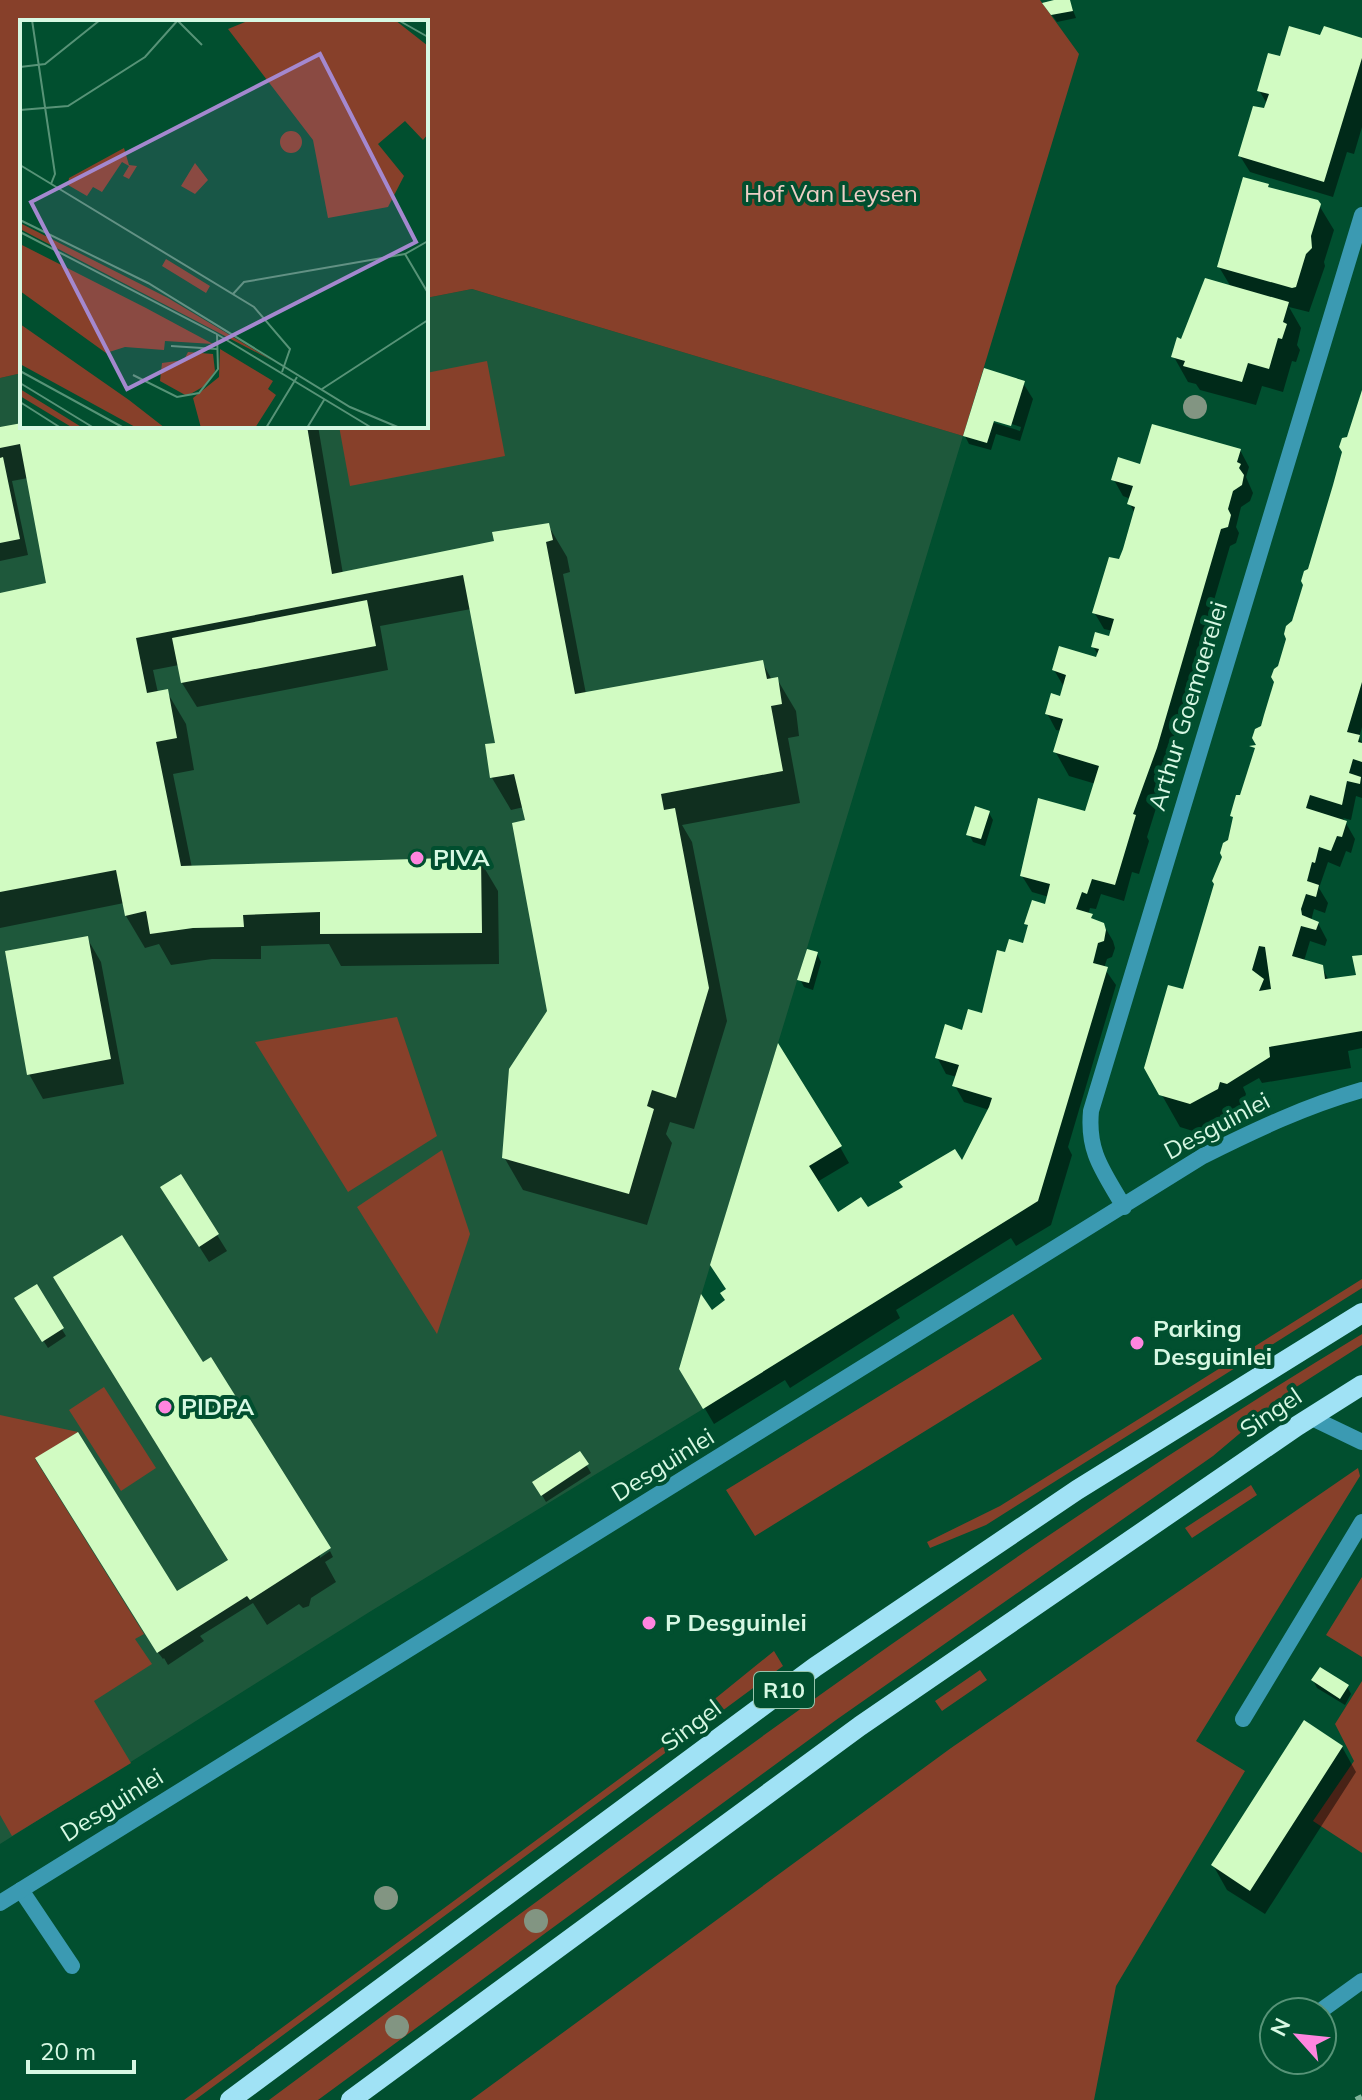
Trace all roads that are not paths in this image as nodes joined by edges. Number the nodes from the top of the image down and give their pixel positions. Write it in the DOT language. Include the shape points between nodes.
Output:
graph roads {
  1 [pos="1362,215"];
  2 [pos="1362,1090"];
  3 [pos="1124,1207"];
  4 [pos="1362,1313"];
  5 [pos="1362,1385"];
  6 [pos="1310,1417"];
  7 [pos="1362,1442"];
  8 [pos="1362,1522"];
  9 [pos="1243,1719"];
  10 [pos="21,1890"];
  11 [pos="0,1903"];
  12 [pos="72,1966"];
  13 [pos="1362,1981"];
  14 [pos="1338,1998"];
  15 [pos="230,2100"];
  16 [pos="351,2100"];
  1 -- 3 [label="street, Arthur Goemaerelei" via="1091,1111 1094,1152"];
  2 -- 3 [label="street, Desguinlei" via="1320,1102 1203,1156"];
  3 -- 10 [label="street, Desguinlei"];
  4 -- 15 [label="main road, Singel / R10" via="1077,1490 815,1667"];
  5 -- 6 [label="main road, Singel"];
  6 -- 7 [label="street"];
  6 -- 16 [label="main road, Singel" via="860,1726"];
  8 -- 9 [label="street"];
  10 -- 11 [label="street, Desguinlei"];
  10 -- 12 [label="street"];
  13 -- 14 [label="street"];
}
